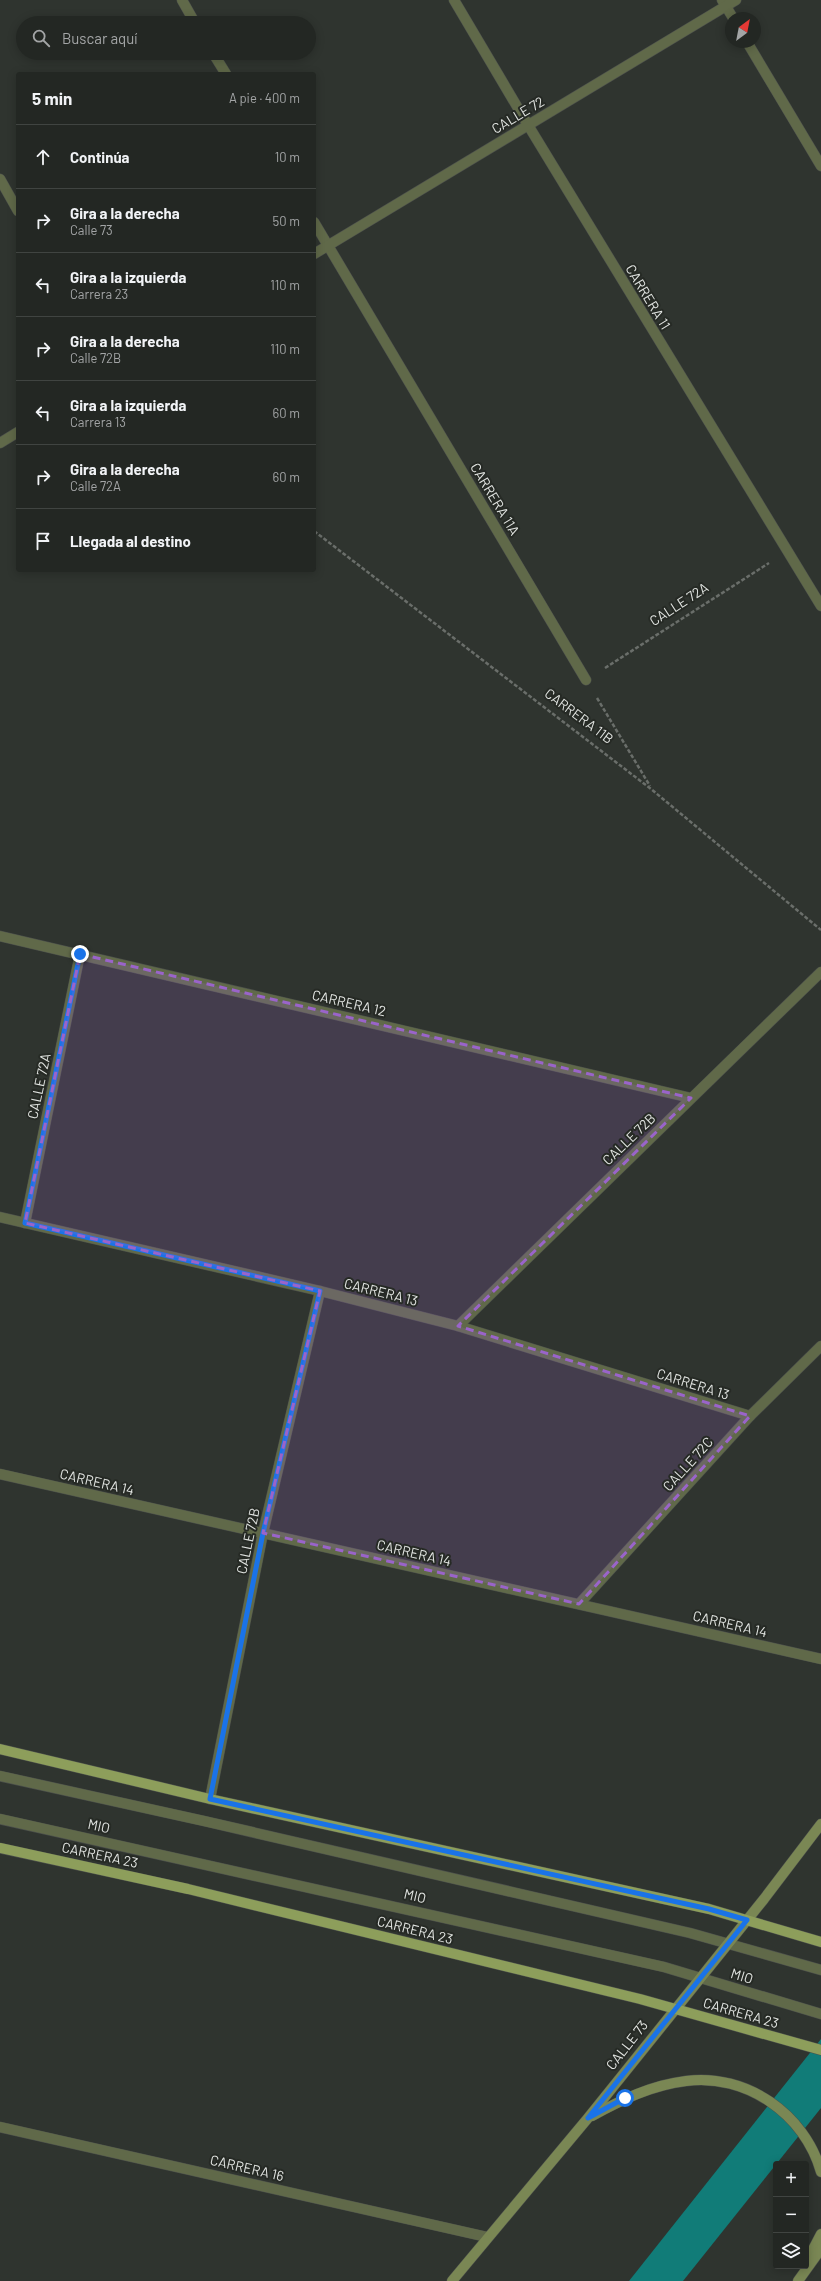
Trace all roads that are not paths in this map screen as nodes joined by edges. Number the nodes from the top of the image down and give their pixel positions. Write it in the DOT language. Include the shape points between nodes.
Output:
graph roads {
  1 [pos="182,0"];
  2 [pos="454,0"];
  3 [pos="736,0"];
  4 [pos="724,3"];
  5 [pos="729,12"];
  6 [pos="191,16"];
  7 [pos="751,48"];
  8 [pos="217,60"];
  9 [pos="225,72"];
  10 [pos="528,125"];
  11 [pos="821,166"];
  12 [pos="0,179"];
  13 [pos="16,207"];
  14 [pos="316,225"];
  15 [pos="328,246"];
  16 [pos="316,253"];
  17 [pos="16,433"];
  18 [pos="0,443"];
  19 [pos="821,606"];
  20 [pos="586,680"];
  21 [pos="0,936"];
  22 [pos="80,954"];
  23 [pos="821,972"];
  24 [pos="691,1098"];
  25 [pos="0,1218"];
  26 [pos="25,1223"];
  27 [pos="320,1291"];
  28 [pos="458,1326"];
  29 [pos="821,1346"];
  30 [pos="750,1416"];
  31 [pos="0,1474"];
  32 [pos="263,1533"];
  33 [pos="579,1604"];
  34 [pos="821,1659"];
  35 [pos="0,1749"];
  36 [pos="0,1776"];
  37 [pos="210,1799"];
  38 [pos="0,1819"];
  39 [pos="821,1824"];
  40 [pos="0,1848"];
  41 [pos="747,1920"];
  42 [pos="821,1942"];
  43 [pos="728,1944"];
  44 [pos="821,1970"];
  45 [pos="700,1978"];
  46 [pos="674,2008"];
  47 [pos="821,2014"];
  48 [pos="821,2050"];
  49 [pos="588,2118"];
  50 [pos="0,2127"];
  51 [pos="821,2172"];
  52 [pos="821,2234"];
  53 [pos="487,2237"];
  54 [pos="821,2249"];
  55 [pos="809,2259"];
  56 [pos="804,2269"];
  57 [pos="452,2281"];
  58 [pos="798,2281"];
  1 -- 6 [label="street"];
  2 -- 10 [label="street, CARRERA 11"];
  3 -- 4 [label="street, CALLE 72"];
  4 -- 5 [label="street"];
  4 -- 10 [label="street, CALLE 72"];
  7 -- 11 [label="street"];
  8 -- 9 [label="street"];
  10 -- 15 [label="street, CALLE 72"];
  10 -- 19 [label="street, CARRERA 11"];
  12 -- 13 [label="street"];
  14 -- 15 [label="street, CARRERA 11A"];
  15 -- 16 [label="street, CALLE 72"];
  15 -- 20 [label="street, CARRERA 11A"];
  17 -- 18 [label="street"];
  21 -- 22 [label="street, CARRERA 12"];
  22 -- 24 [label="street, CARRERA 12"];
  22 -- 26 [label="street, CALLE 72A"];
  23 -- 24 [label="street, CALLE 72B"];
  24 -- 28 [label="street, CALLE 72B"];
  25 -- 26 [label="street, CARRERA 13"];
  26 -- 27 [label="street, CARRERA 13"];
  27 -- 28 [label="street, CARRERA 13"];
  27 -- 32 [label="street, CALLE 72B"];
  28 -- 30 [label="street, CARRERA 13"];
  29 -- 30 [label="street, CALLE 72C"];
  30 -- 33 [label="street, CALLE 72C"];
  31 -- 32 [label="street, CARRERA 14"];
  32 -- 33 [label="street, CARRERA 14"];
  32 -- 37 [label="street, CALLE 72B"];
  33 -- 34 [label="street, CARRERA 14"];
  35 -- 37 [label="main road"];
  36 -- 43 [label="street, MIO" via="220,1824"];
  37 -- 41 [label="main road" via="709,1909"];
  38 -- 45 [label="street, MIO" via="656,1965"];
  39 -- 41 [label="main road, CALLE 73"];
  40 -- 46 [label="main road, CARRERA 23" via="196,1891"];
  41 -- 42 [label="main road"];
  41 -- 43 [label="main road, CALLE 73"];
  43 -- 44 [label="street, MIO"];
  43 -- 45 [label="main road, CALLE 73"];
  45 -- 46 [label="main road, CALLE 73"];
  45 -- 47 [label="street, MIO"];
  46 -- 48 [label="main road, CARRERA 23"];
  46 -- 49 [label="main road, CALLE 73"];
  49 -- 51 [label="main road" via="625,2098 667,2084 700,2080 734,2085 761,2095 793,2121 809,2143"];
  49 -- 53 [label="main road, CALLE 73"];
  50 -- 53 [label="street, CARRERA 16"];
  52 -- 55 [label="main road"];
  53 -- 57 [label="main road, CALLE 73"];
  54 -- 58 [label="main road"];
  56 -- 58 [label="main road"];
}
